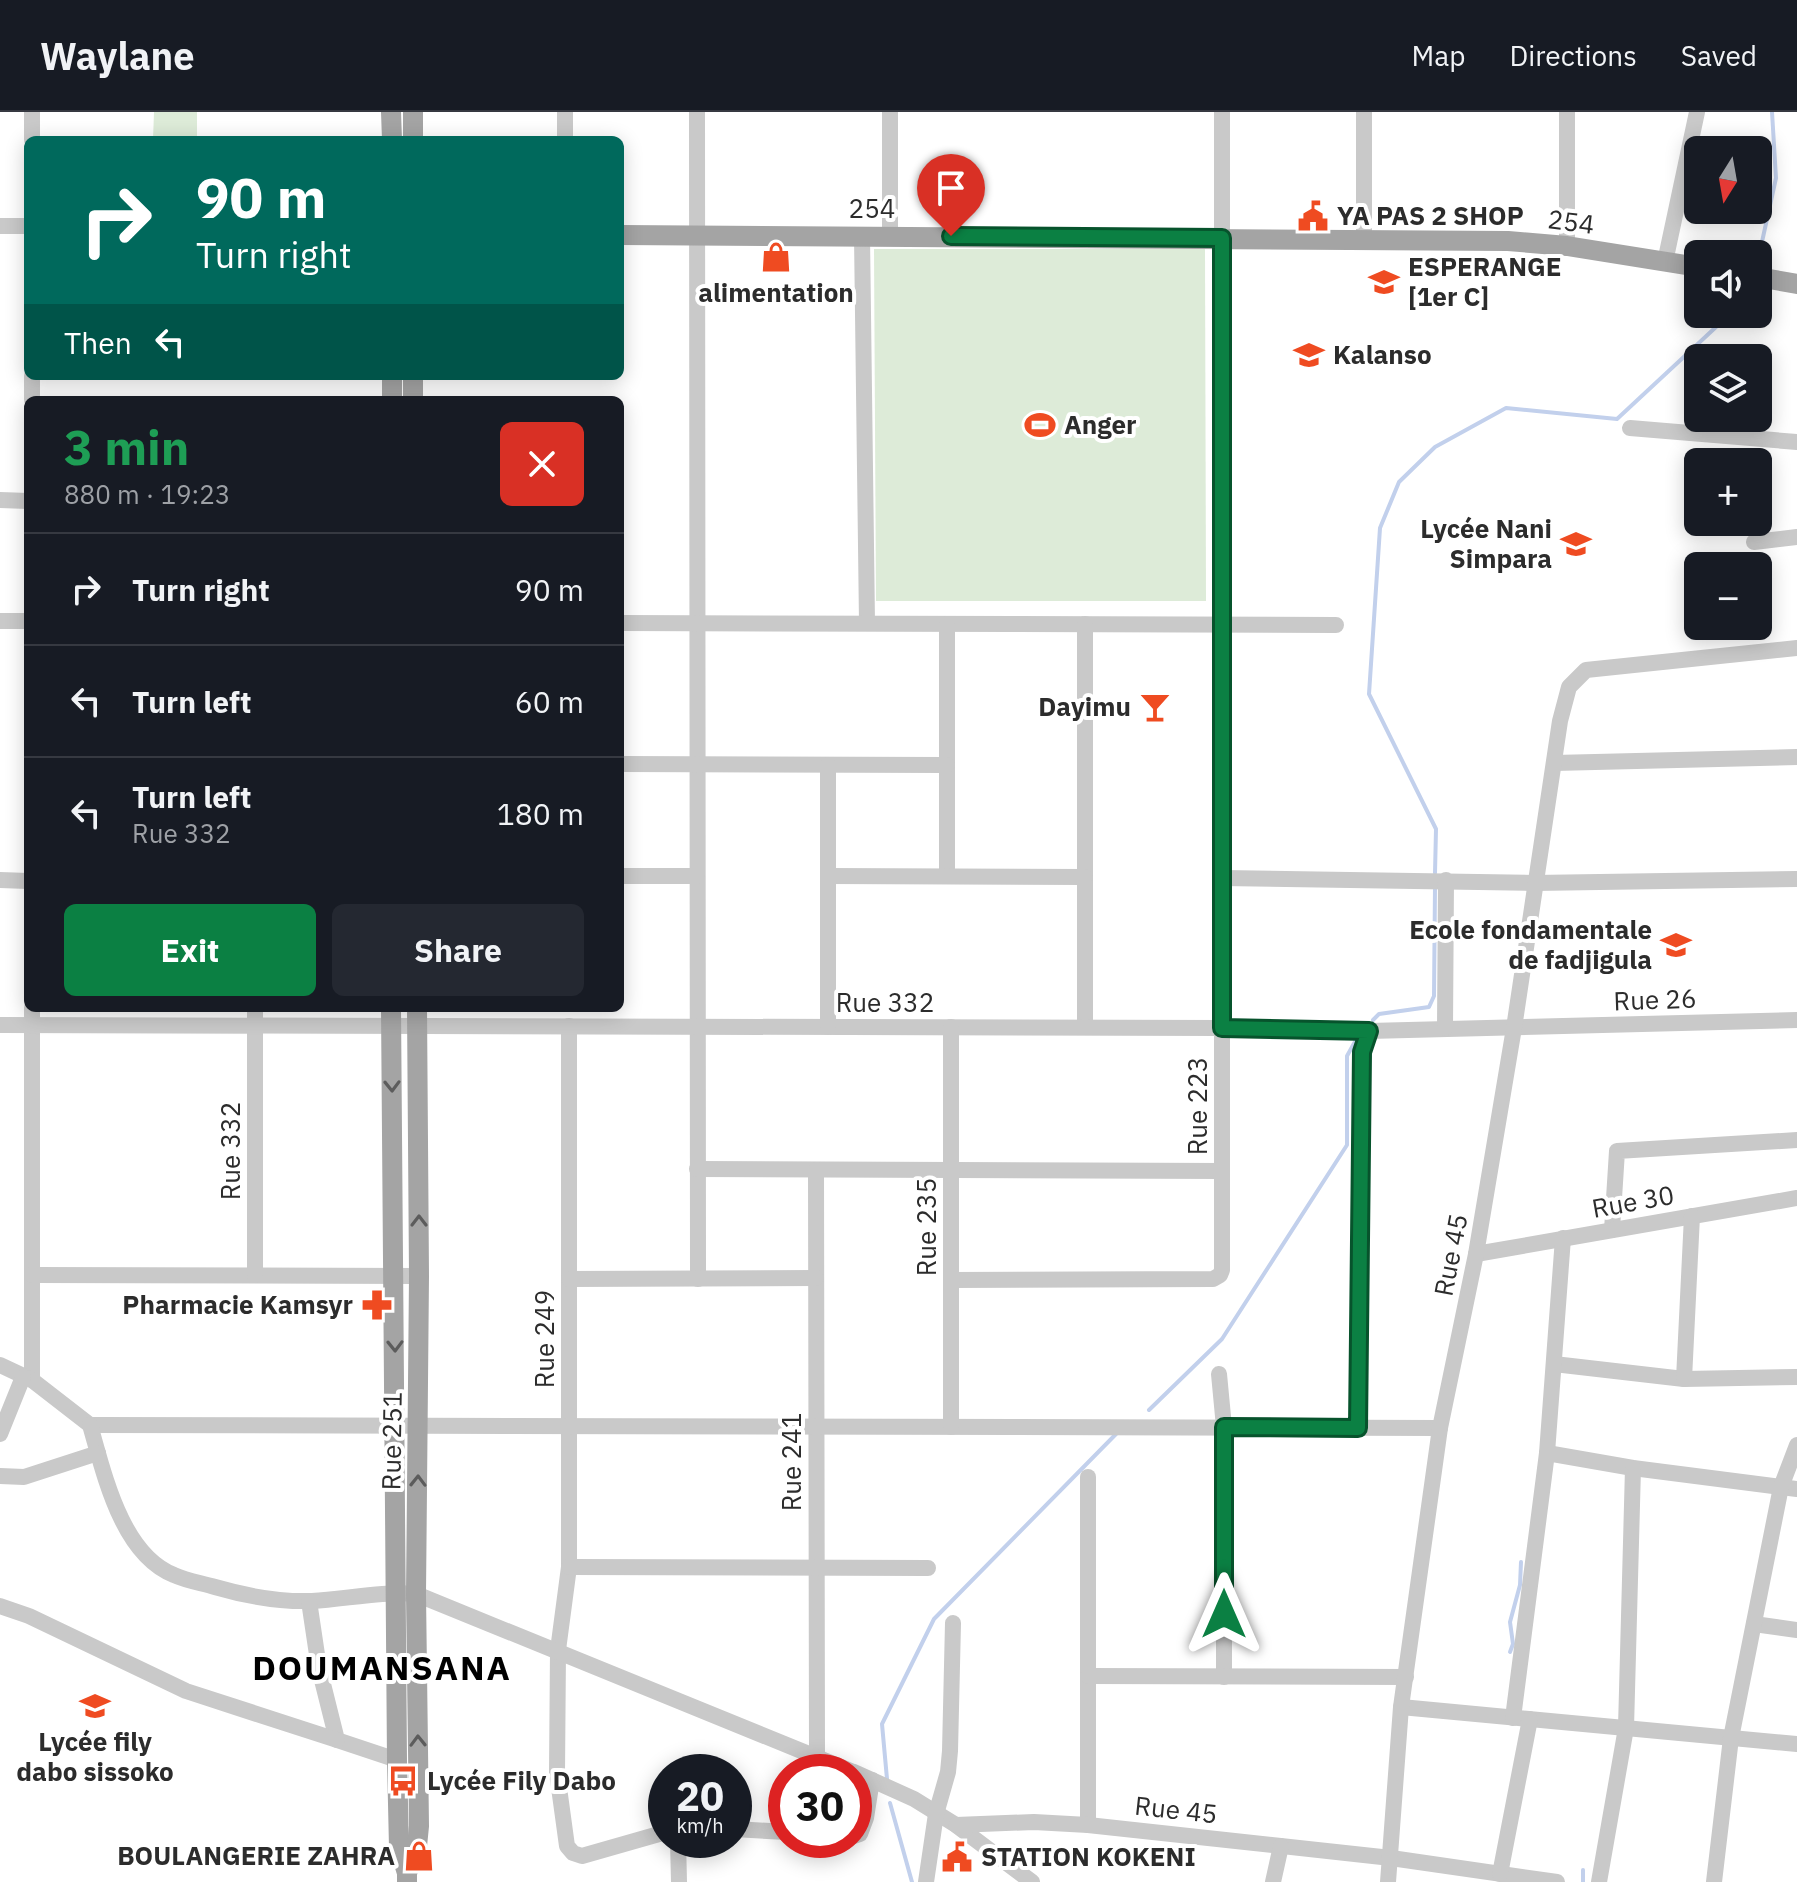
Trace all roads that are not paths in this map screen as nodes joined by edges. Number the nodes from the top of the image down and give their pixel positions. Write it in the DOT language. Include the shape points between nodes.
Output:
graph roads {
  1 [pos="32,112"];
  2 [pos="391,112"];
  3 [pos="413,112"];
  4 [pos="565,112"];
  5 [pos="697,112"];
  6 [pos="890,112"];
  7 [pos="1222,112"];
  8 [pos="1364,112"];
  9 [pos="1567,112"];
  10 [pos="1697,112"];
  11 [pos="32,136"];
  12 [pos="392,136"];
  13 [pos="413,136"];
  14 [pos="565,136"];
  15 [pos="0,226"];
  16 [pos="24,226"];
  17 [pos="624,235"];
  18 [pos="890,235"];
  19 [pos="697,236"];
  20 [pos="862,236"];
  21 [pos="1222,238"];
  22 [pos="1364,239"];
  23 [pos="1567,246"];
  24 [pos="1665,262"];
  25 [pos="1684,265"];
  26 [pos="1772,279"];
  27 [pos="1797,284"];
  28 [pos="1630,428"];
  29 [pos="1797,442"];
  30 [pos="0,500"];
  31 [pos="24,501"];
  32 [pos="1797,537"];
  33 [pos="1754,542"];
  34 [pos="0,621"];
  35 [pos="24,621"];
  36 [pos="624,623"];
  37 [pos="697,623"];
  38 [pos="867,623"];
  39 [pos="947,624"];
  40 [pos="1085,624"];
  41 [pos="1222,624"];
  42 [pos="1336,625"];
  43 [pos="1797,648"];
  44 [pos="1797,757"];
  45 [pos="1554,763"];
  46 [pos="624,764"];
  47 [pos="698,764"];
  48 [pos="828,765"];
  49 [pos="947,765"];
  50 [pos="624,876"];
  51 [pos="697,876"];
  52 [pos="828,876"];
  53 [pos="947,876"];
  54 [pos="1085,877"];
  55 [pos="1222,878"];
  56 [pos="1797,879"];
  57 [pos="0,880"];
  58 [pos="1446,880"];
  59 [pos="24,881"];
  60 [pos="1534,883"];
  61 [pos="255,1012"];
  62 [pos="32,1017"];
  63 [pos="391,1017"];
  64 [pos="417,1017"];
  65 [pos="1797,1020"];
  66 [pos="0,1025"];
  67 [pos="255,1026"];
  68 [pos="569,1026"];
  69 [pos="697,1027"];
  70 [pos="828,1027"];
  71 [pos="951,1027"];
  72 [pos="1085,1027"];
  73 [pos="1222,1028"];
  74 [pos="1445,1028"];
  75 [pos="1514,1028"];
  76 [pos="1369,1031"];
  77 [pos="1797,1140"];
  78 [pos="697,1169"];
  79 [pos="816,1170"];
  80 [pos="951,1170"];
  81 [pos="1222,1171"];
  82 [pos="1797,1198"];
  83 [pos="1692,1216"];
  84 [pos="1612,1230"];
  85 [pos="1563,1238"];
  86 [pos="1476,1254"];
  87 [pos="32,1275"];
  88 [pos="255,1275"];
  89 [pos="394,1275"];
  90 [pos="419,1276"];
  91 [pos="816,1278"];
  92 [pos="569,1279"];
  93 [pos="698,1279"];
  94 [pos="951,1280"];
  95 [pos="1554,1364"];
  96 [pos="0,1365"];
  97 [pos="1219,1374"];
  98 [pos="1797,1377"];
  99 [pos="27,1379"];
  100 [pos="1684,1379"];
  101 [pos="90,1425"];
  102 [pos="396,1426"];
  103 [pos="419,1426"];
  104 [pos="569,1426"];
  105 [pos="816,1426"];
  106 [pos="951,1427"];
  107 [pos="1224,1427"];
  108 [pos="1358,1428"];
  109 [pos="1440,1428"];
  110 [pos="0,1434"];
  111 [pos="1797,1445"];
  112 [pos="98,1453"];
  113 [pos="1547,1453"];
  114 [pos="1633,1468"];
  115 [pos="0,1476"];
  116 [pos="1088,1477"];
  117 [pos="1789,1488"];
  118 [pos="569,1567"];
  119 [pos="816,1568"];
  120 [pos="928,1568"];
  121 [pos="406,1593"];
  122 [pos="309,1601"];
  123 [pos="0,1606"];
  124 [pos="953,1623"];
  125 [pos="1754,1624"];
  126 [pos="1797,1630"];
  127 [pos="558,1650"];
  128 [pos="1088,1676"];
  129 [pos="1224,1677"];
  130 [pos="1406,1677"];
  131 [pos="1401,1707"];
  132 [pos="1521,1718"];
  133 [pos="1626,1728"];
  134 [pos="1731,1738"];
  135 [pos="337,1740"];
  136 [pos="1797,1744"];
  137 [pos="815,1754"];
  138 [pos="817,1754"];
  139 [pos="397,1760"];
  140 [pos="872,1780"];
  141 [pos="936,1814"];
  142 [pos="956,1825"];
  143 [pos="1088,1825"];
  144 [pos="648,1837"];
  145 [pos="1281,1846"];
  146 [pos="678,1858"];
  147 [pos="1391,1858"];
  148 [pos="1500,1874"];
  149 [pos="407,1878"];
  150 [pos="679,1882"];
  151 [pos="926,1882"];
  152 [pos="1032,1882"];
  153 [pos="1273,1882"];
  154 [pos="1388,1882"];
  155 [pos="1557,1882"];
  156 [pos="1599,1882"];
  157 [pos="1714,1882"];
  1 -- 11 [label="street"];
  2 -- 12 [label="main road"];
  3 -- 13 [label="main road"];
  4 -- 14 [label="street"];
  5 -- 19 [label="street"];
  6 -- 18 [label="street"];
  7 -- 21 [label="street, Rue 223"];
  8 -- 22 [label="street"];
  9 -- 23 [label="street"];
  10 -- 24 [label="street"];
  15 -- 16 [label="street"];
  17 -- 19 [label="main road, 254"];
  18 -- 20 [label="main road, 254"];
  18 -- 21 [label="main road, 254"];
  19 -- 20 [label="main road, 254"];
  19 -- 37 [label="street"];
  20 -- 38 [label="street"];
  21 -- 22 [label="main road, 254"];
  21 -- 41 [label="street, Rue 223"];
  22 -- 23 [label="main road, 254"];
  23 -- 24 [label="main road, 254"];
  24 -- 25 [label="main road, 254"];
  26 -- 27 [label="main road"];
  28 -- 29 [label="street"];
  30 -- 31 [label="street"];
  32 -- 33 [label="street"];
  34 -- 35 [label="street"];
  36 -- 37 [label="street"];
  37 -- 38 [label="street"];
  37 -- 47 [label="street"];
  38 -- 39 [label="street"];
  39 -- 40 [label="street"];
  39 -- 49 [label="street"];
  40 -- 41 [label="street"];
  40 -- 54 [label="street"];
  41 -- 42 [label="street"];
  41 -- 55 [label="street, Rue 223"];
  43 -- 45 [label="street, Rue 45" via="1586,670 1569,687"];
  44 -- 45 [label="street"];
  45 -- 60 [label="street, Rue 45"];
  46 -- 47 [label="street"];
  47 -- 48 [label="street"];
  47 -- 51 [label="street"];
  48 -- 49 [label="street"];
  48 -- 52 [label="street"];
  49 -- 53 [label="street"];
  50 -- 51 [label="street"];
  51 -- 69 [label="street"];
  52 -- 53 [label="street"];
  52 -- 70 [label="street"];
  53 -- 54 [label="street"];
  54 -- 72 [label="street"];
  55 -- 58 [label="street"];
  55 -- 73 [label="street, Rue 223"];
  56 -- 60 [label="street"];
  57 -- 59 [label="street"];
  58 -- 60 [label="street"];
  58 -- 74 [label="street"];
  60 -- 75 [label="street, Rue 45"];
  61 -- 67 [label="street, Rue 332"];
  62 -- 66 [label="street, Rue 332"];
  62 -- 67 [label="street, Rue 332"];
  62 -- 87 [label="street"];
  63 -- 64 [label="street, Rue 332"];
  63 -- 67 [label="street, Rue 332"];
  63 -- 89 [label="main road, Rue 251, one-way"];
  64 -- 68 [label="street, Rue 332"];
  90 -- 64 [label="main road, Rue 251, one-way"];
  65 -- 75 [label="street, Rue 26"];
  67 -- 88 [label="street, Rue 332"];
  68 -- 69 [label="street, Rue 332"];
  68 -- 92 [label="street, Rue 249"];
  69 -- 70 [label="street, Rue 332"];
  69 -- 78 [label="street"];
  70 -- 71 [label="street, Rue 332"];
  71 -- 72 [label="street, Rue 332"];
  71 -- 80 [label="street, Rue 235"];
  72 -- 73 [label="street, Rue 332"];
  73 -- 76 [label="street, Rue 332"];
  73 -- 81 [label="street, Rue 223"];
  74 -- 75 [label="street, Rue 332"];
  74 -- 76 [label="street, Rue 332"];
  75 -- 86 [label="street, Rue 45"];
  76 -- 108 [label="street" via="1362,1052"];
  77 -- 84 [label="street" via="1617,1151"];
  78 -- 79 [label="street"];
  78 -- 93 [label="street"];
  79 -- 80 [label="street"];
  79 -- 91 [label="street, Rue 241"];
  80 -- 81 [label="street"];
  80 -- 94 [label="street, Rue 235"];
  81 -- 94 [label="street, Rue 223" via="1222,1270 1213,1279"];
  82 -- 83 [label="street, Rue 30"];
  83 -- 84 [label="street, Rue 30"];
  83 -- 100 [label="street"];
  84 -- 85 [label="street, Rue 30"];
  85 -- 86 [label="street, Rue 30"];
  85 -- 95 [label="street"];
  86 -- 109 [label="street, Rue 45"];
  87 -- 88 [label="street"];
  87 -- 99 [label="street"];
  88 -- 89 [label="street"];
  89 -- 90 [label="street"];
  89 -- 102 [label="main road, Rue 251, one-way"];
  90 -- 103 [label="main road, Rue 251"];
  91 -- 93 [label="street"];
  91 -- 105 [label="street, Rue 241"];
  92 -- 93 [label="street"];
  92 -- 104 [label="street, Rue 249"];
  94 -- 106 [label="street, Rue 235"];
  95 -- 100 [label="street"];
  95 -- 113 [label="street"];
  96 -- 99 [label="street"];
  97 -- 107 [label="street"];
  98 -- 100 [label="street"];
  99 -- 101 [label="street"];
  99 -- 110 [label="street"];
  101 -- 102 [label="street"];
  101 -- 112 [label="street"];
  102 -- 103 [label="street"];
  102 -- 121 [label="main road, Rue 251"];
  103 -- 104 [label="street"];
  121 -- 103 [label="main road, Rue 251, one-way"];
  104 -- 105 [label="street"];
  104 -- 118 [label="street, Rue 249"];
  105 -- 106 [label="street"];
  105 -- 119 [label="street, Rue 241"];
  106 -- 107 [label="street"];
  107 -- 108 [label="street"];
  107 -- 129 [label="street"];
  108 -- 109 [label="street"];
  109 -- 130 [label="street, Rue 45"];
  111 -- 117 [label="street"];
  112 -- 115 [label="street" via="24,1477"];
  112 -- 122 [label="street" via="113,1504 142,1552 171,1574 257,1596"];
  113 -- 114 [label="street"];
  113 -- 132 [label="street"];
  114 -- 117 [label="street"];
  114 -- 133 [label="street"];
  116 -- 128 [label="street"];
  117 -- 125 [label="street"];
  118 -- 119 [label="street"];
  118 -- 127 [label="street, Rue 249"];
  119 -- 120 [label="street"];
  119 -- 138 [label="street, Rue 241"];
  121 -- 122 [label="street"];
  121 -- 127 [label="street"];
  121 -- 139 [label="main road, Rue 251"];
  149 -- 121 [label="main road, Rue 251, one-way" via="419,1826"];
  122 -- 135 [label="street"];
  123 -- 135 [label="street" via="186,1691"];
  124 -- 141 [label="street" via="950,1751"];
  125 -- 126 [label="street"];
  125 -- 134 [label="street"];
  127 -- 137 [label="street"];
  127 -- 144 [label="street, Rue 249" via="557,1773 567,1846 582,1856"];
  128 -- 129 [label="street"];
  128 -- 143 [label="street"];
  129 -- 130 [label="street"];
  130 -- 131 [label="street, Rue 45"];
  131 -- 132 [label="street"];
  131 -- 147 [label="street, Rue 45"];
  132 -- 133 [label="street"];
  132 -- 148 [label="street"];
  133 -- 134 [label="street"];
  133 -- 156 [label="street"];
  134 -- 136 [label="street"];
  134 -- 157 [label="street"];
  135 -- 139 [label="street"];
  139 -- 149 [label="main road, Rue 251" via="399,1847"];
  140 -- 141 [label="street"];
  141 -- 142 [label="street"];
  141 -- 151 [label="street"];
  142 -- 143 [label="street, Rue 45"];
  142 -- 152 [label="street"];
  143 -- 145 [label="street, Rue 45"];
  145 -- 147 [label="street, Rue 45"];
  145 -- 153 [label="street"];
  146 -- 150 [label="street"];
  147 -- 148 [label="street"];
  147 -- 154 [label="street, Rue 45"];
  148 -- 155 [label="street"];
}
